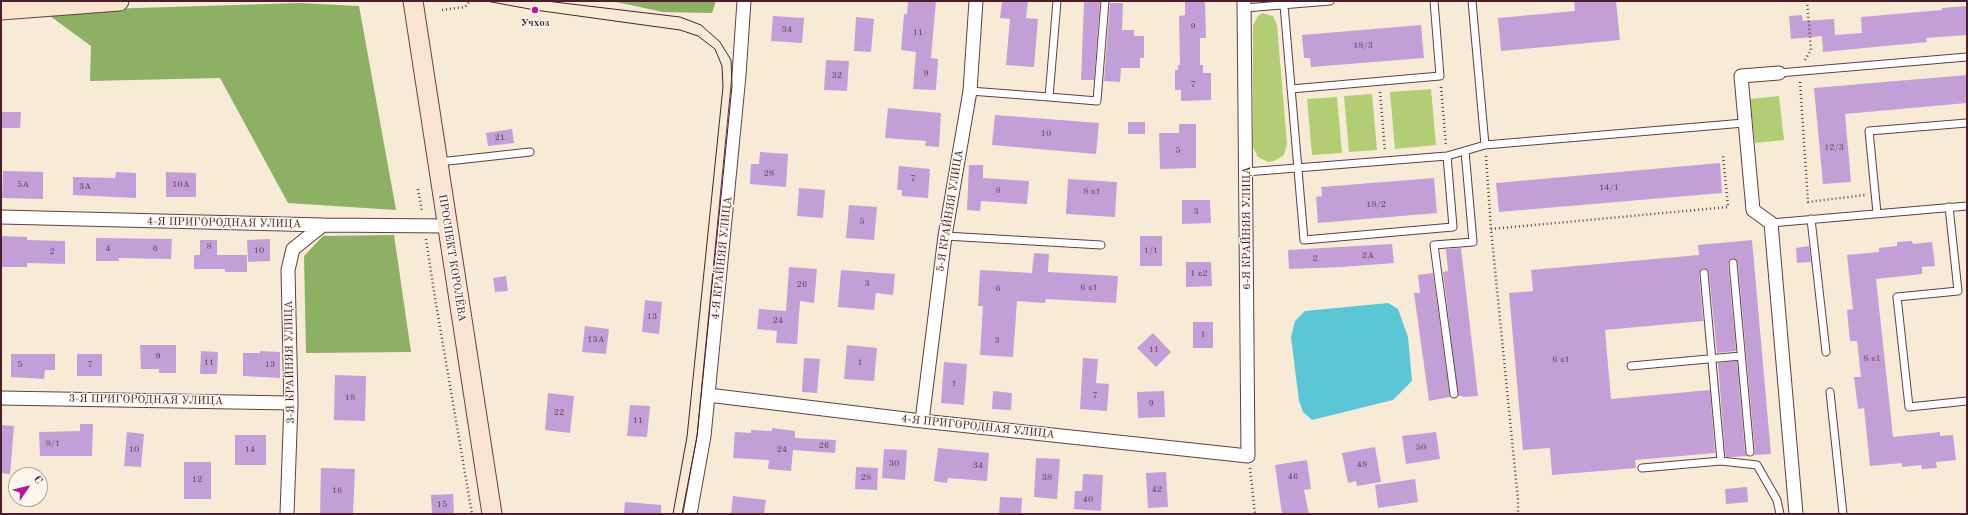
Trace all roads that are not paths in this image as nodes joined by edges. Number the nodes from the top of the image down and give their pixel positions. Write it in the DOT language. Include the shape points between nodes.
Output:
graph roads {
  1 [pos="97,1"];
  2 [pos="119,1"];
  3 [pos="413,1"];
  4 [pos="744,1"];
  5 [pos="976,1"];
  6 [pos="1057,1"];
  7 [pos="1105,1"];
  8 [pos="1330,1"];
  9 [pos="1434,1"];
  10 [pos="1472,1"];
  11 [pos="1245,4"];
  12 [pos="1284,5"];
  13 [pos="1,10"];
  14 [pos="1967,57"];
  15 [pos="1779,73"];
  16 [pos="1291,89"];
  17 [pos="970,91"];
  18 [pos="1049,97"];
  19 [pos="1744,123"];
  20 [pos="1967,123"];
  21 [pos="1485,145"];
  22 [pos="1465,151"];
  23 [pos="530,152"];
  24 [pos="1447,156"];
  25 [pos="437,163"];
  26 [pos="1298,168"];
  27 [pos="1246,172"];
  28 [pos="1967,206"];
  29 [pos="1949,207"];
  30 [pos="1877,214"];
  31 [pos="1,217"];
  32 [pos="1811,219"];
  33 [pos="1770,223"];
  34 [pos="323,225"];
  35 [pos="446,226"];
  36 [pos="945,236"];
  37 [pos="1101,245"];
  38 [pos="1733,263"];
  39 [pos="1704,273"];
  40 [pos="1826,352"];
  41 [pos="1741,356"];
  42 [pos="1712,359"];
  43 [pos="1631,366"];
  44 [pos="1830,392"];
  45 [pos="1454,394"];
  46 [pos="708,395"];
  47 [pos="1,398"];
  48 [pos="1967,401"];
  49 [pos="291,403"];
  50 [pos="922,421"];
  51 [pos="1750,452"];
  52 [pos="1248,456"];
  53 [pos="1721,461"];
  54 [pos="1642,468"];
  55 [pos="287,514"];
  56 [pos="492,514"];
  57 [pos="690,514"];
  58 [pos="1780,514"];
  59 [pos="1796,514"];
  60 [pos="1843,514"];
  1 -- 2 [label="main road"];
  1 -- 13 [label="main road"];
  3 -- 25 [label="main road, ПРОСПЕКТ КОРОЛЁВА"];
  4 -- 46 [label="street, 4-Я КРАЙНЯЯ УЛИЦА"];
  5 -- 17 [label="street, 5-Я КРАЙНЯЯ УЛИЦА"];
  6 -- 18 [label="lane"];
  7 -- 18 [label="lane" via="1097,101"];
  8 -- 12 [label="lane"];
  9 -- 16 [label="lane" via="1440,76"];
  10 -- 21 [label="lane"];
  11 -- 12 [label="lane"];
  11 -- 27 [label="street, 6-Я КРАЙНЯЯ УЛИЦА"];
  12 -- 16 [label="lane"];
  14 -- 15 [label="lane"];
  15 -- 19 [label="street" via="1741,76"];
  16 -- 26 [label="lane"];
  17 -- 18 [label="lane"];
  17 -- 36 [label="street, 5-Я КРАЙНЯЯ УЛИЦА"];
  19 -- 21 [label="lane"];
  19 -- 33 [label="street" via="1753,210"];
  20 -- 30 [label="lane" via="1870,131"];
  21 -- 22 [label="lane"];
  22 -- 24 [label="lane"];
  22 -- 45 [label="lane" via="1473,242 1434,245"];
  23 -- 25 [label="lane"];
  24 -- 26 [label="lane"];
  24 -- 26 [label="lane" via="1453,227 1304,240"];
  25 -- 35 [label="main road, ПРОСПЕКТ КОРОЛЁВА"];
  26 -- 27 [label="lane"];
  27 -- 52 [label="street, 6-Я КРАЙНЯЯ УЛИЦА"];
  28 -- 29 [label="lane"];
  29 -- 30 [label="lane"];
  29 -- 48 [label="lane" via="1958,291 1897,297 1909,407"];
  30 -- 32 [label="lane"];
  31 -- 34 [label="street, 4-Я ПРИГОРОДНАЯ УЛИЦА"];
  32 -- 33 [label="lane"];
  32 -- 40 [label="lane"];
  33 -- 59 [label="street"];
  34 -- 35 [label="street, 4-Я ПРИГОРОДНАЯ УЛИЦА"];
  34 -- 49 [label="street, 3-Я КРАЙНЯЯ УЛИЦА" via="293,249 288,270"];
  35 -- 56 [label="main road, ПРОСПЕКТ КОРОЛЁВА"];
  36 -- 37 [label="lane"];
  36 -- 50 [label="street, 5-Я КРАЙНЯЯ УЛИЦА"];
  38 -- 41 [label="lane"];
  39 -- 42 [label="lane"];
  41 -- 42 [label="lane"];
  41 -- 51 [label="lane"];
  42 -- 43 [label="lane"];
  42 -- 53 [label="lane"];
  44 -- 60 [label="lane"];
  46 -- 50 [label="street, 4-Я ПРИГОРОДНАЯ УЛИЦА"];
  46 -- 57 [label="street, 4-Я КРАЙНЯЯ УЛИЦА" via="704,436"];
  47 -- 49 [label="street, 3-Я ПРИГОРОДНАЯ УЛИЦА"];
  49 -- 55 [label="street, 3-Я КРАЙНЯЯ УЛИЦА"];
  50 -- 52 [label="street, 4-Я ПРИГОРОДНАЯ УЛИЦА"];
  53 -- 54 [label="lane"];
  53 -- 58 [label="lane" via="1757,465 1776,500"];
}
